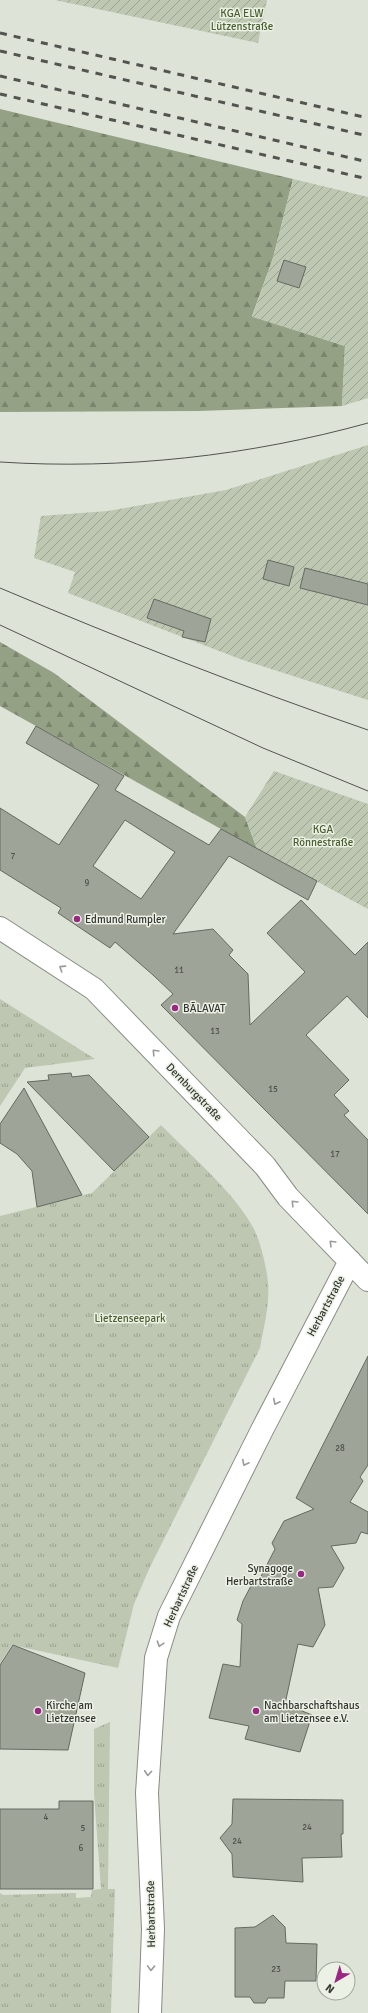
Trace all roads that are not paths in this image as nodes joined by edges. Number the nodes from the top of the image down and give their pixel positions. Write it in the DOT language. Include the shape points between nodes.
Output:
graph roads {
  1 [pos="0,928"];
  2 [pos="350,1261"];
  3 [pos="368,1280"];
  4 [pos="150,2013"];
  2 -- 1 [label="street, Dernburgstraße, one-way" via="288,1197 265,1166 94,989"];
  2 -- 3 [label="street, Dernburgstraße"];
  2 -- 4 [label="street, Herbartstraße, one-way" via="169,1616 156,1658 147,1793 153,1929"];
}
